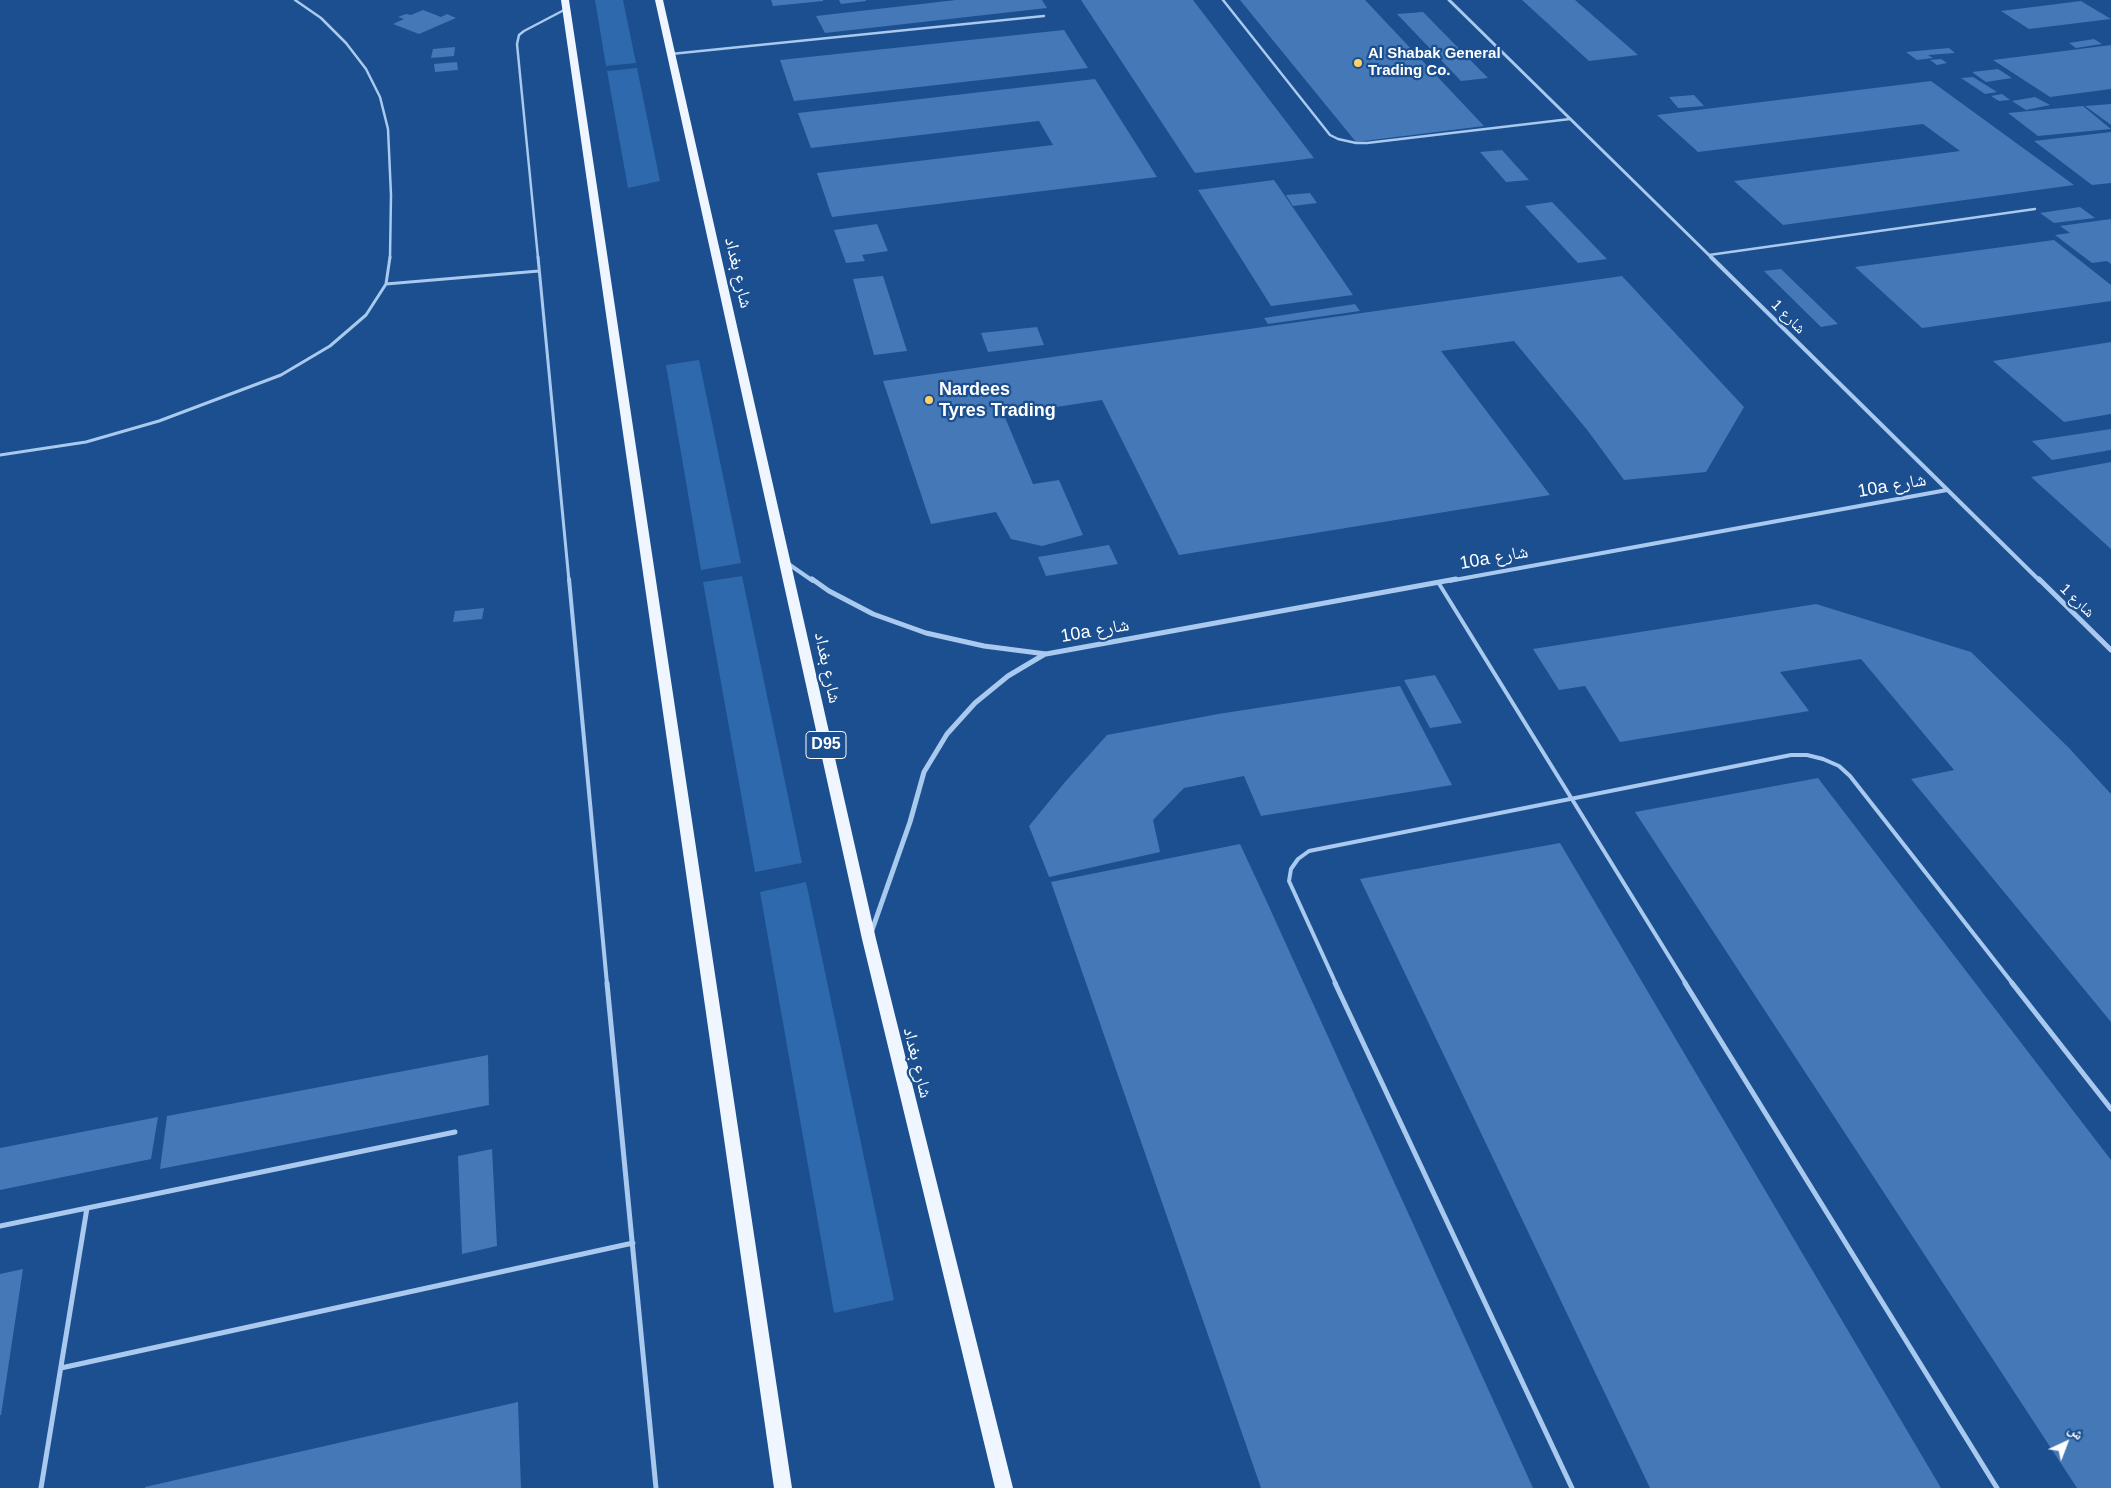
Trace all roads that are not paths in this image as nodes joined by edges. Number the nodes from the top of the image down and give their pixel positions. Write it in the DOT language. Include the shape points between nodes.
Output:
graph roads {
  1 [pos="295,0"];
  2 [pos="658,0"];
  3 [pos="1223,0"];
  4 [pos="1450,0"];
  5 [pos="566,4"];
  6 [pos="1044,16"];
  7 [pos="671,54"];
  8 [pos="1570,119"];
  9 [pos="2035,209"];
  10 [pos="1709,256"];
  11 [pos="539,271"];
  12 [pos="386,284"];
  13 [pos="0,455"];
  14 [pos="1947,490"];
  15 [pos="785,562"];
  16 [pos="1438,582"];
  17 [pos="2111,650"];
  18 [pos="1046,654"];
  19 [pos="1571,798"];
  20 [pos="869,939"];
  21 [pos="2111,1109"];
  22 [pos="455,1132"];
  23 [pos="87,1208"];
  24 [pos="0,1226"];
  25 [pos="633,1243"];
  26 [pos="61,1368"];
  27 [pos="41,1488"];
  28 [pos="656,1488"];
  29 [pos="783,1488"];
  30 [pos="1004,1488"];
  31 [pos="1572,1488"];
  32 [pos="1997,1488"];
  1 -- 12 [label="lane" via="321,18 346,42 366,69 380,97 388,129 392,195 390,264"];
  2 -- 7 [label="main road, شارع بغداد / D95"];
  3 -- 8 [label="lane" via="1330,135 1338,139 1367,143"];
  4 -- 8 [label="street, شارع 1"];
  5 -- 11 [label="lane" via="530,26 517,40"];
  5 -- 29 [label="main road"];
  6 -- 7 [label="lane"];
  7 -- 15 [label="main road, شارع بغداد / D95"];
  8 -- 10 [label="street, شارع 1"];
  9 -- 10 [label="lane"];
  10 -- 14 [label="street, شارع 1"];
  11 -- 12 [label="lane"];
  11 -- 25 [label="lane"];
  12 -- 13 [label="lane" via="366,315 337,340 281,375 159,421 86,442"];
  14 -- 16 [label="street, 10a شارع"];
  14 -- 17 [label="street, شارع 1"];
  15 -- 18 [label="street, 10a شارع" via="829,592 873,614 926,633 984,646"];
  15 -- 20 [label="main road, شارع بغداد / D95"];
  16 -- 18 [label="street, 10a شارع"];
  16 -- 19 [label="lane"];
  18 -- 20 [label="street, 10a شارع" via="1008,676 975,703 947,734 924,772"];
  19 -- 21 [label="lane" via="1791,755 1807,755 1839,766"];
  19 -- 31 [label="lane" via="1316,849 1298,859 1289,881"];
  19 -- 32 [label="lane"];
  20 -- 30 [label="main road, شارع بغداد / D95"];
  22 -- 23 [label="lane"];
  23 -- 24 [label="lane"];
  23 -- 26 [label="lane"];
  25 -- 26 [label="lane"];
  25 -- 28 [label="lane"];
  26 -- 27 [label="lane"];
}
